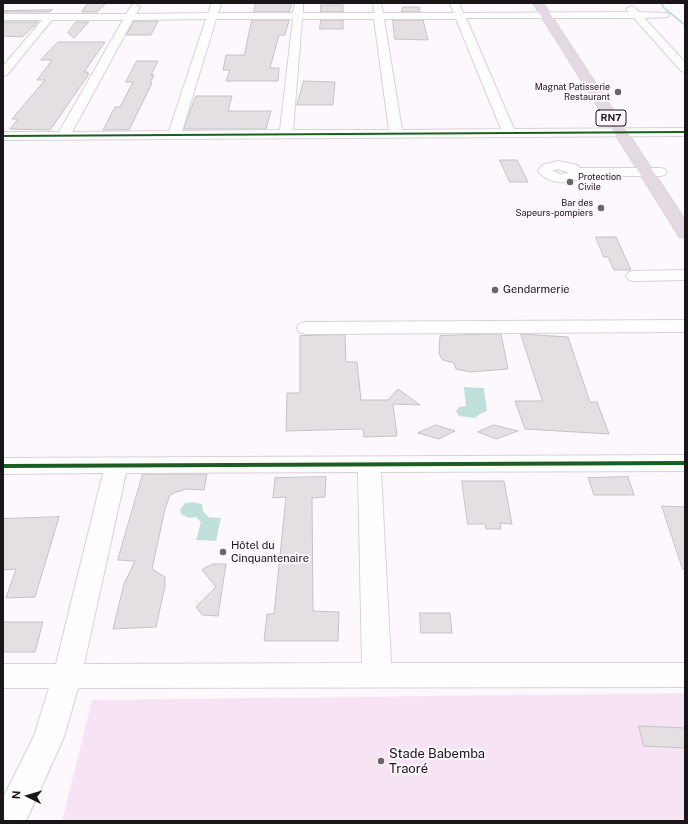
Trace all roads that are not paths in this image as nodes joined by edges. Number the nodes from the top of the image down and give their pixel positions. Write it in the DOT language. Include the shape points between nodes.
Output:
graph roads {
  1 [pos="137,3"];
  2 [pos="217,3"];
  3 [pos="299,3"];
  4 [pos="377,3"];
  5 [pos="455,3"];
  6 [pos="538,3"];
  7 [pos="625,3"];
  8 [pos="549,11"];
  9 [pos="636,15"];
  10 [pos="664,15"];
  11 [pos="297,16"];
  12 [pos="379,16"];
  13 [pos="460,16"];
  14 [pos="49,17"];
  15 [pos="129,17"];
  16 [pos="212,17"];
  17 [pos="3,18"];
  18 [pos="685,69"];
  19 [pos="3,73"];
  20 [pos="685,132"];
  21 [pos="509,133"];
  22 [pos="396,134"];
  23 [pos="174,135"];
  24 [pos="286,135"];
  25 [pos="3,136"];
  26 [pos="63,136"];
  27 [pos="629,136"];
  28 [pos="3,142"];
  29 [pos="576,172"];
  30 [pos="654,172"];
  31 [pos="672,190"];
  32 [pos="685,233"];
  33 [pos="685,275"];
  34 [pos="635,276"];
  35 [pos="685,326"];
  36 [pos="306,328"];
  37 [pos="685,463"];
  38 [pos="369,464"];
  39 [pos="3,466"];
  40 [pos="116,466"];
  41 [pos="377,674"];
  42 [pos="685,674"];
  43 [pos="3,676"];
  44 [pos="67,677"];
  45 [pos="8,821"];
  1 -- 15 [label="street"];
  2 -- 16 [label="street"];
  3 -- 11 [label="street"];
  4 -- 12 [label="street"];
  5 -- 13 [label="street"];
  6 -- 8 [label="highway, RN7"];
  7 -- 9 [label="street"];
  8 -- 9 [label="street"];
  8 -- 13 [label="street"];
  8 -- 27 [label="highway, RN7"];
  9 -- 10 [label="street"];
  9 -- 18 [label="street"];
  11 -- 12 [label="street"];
  11 -- 16 [label="street"];
  11 -- 24 [label="street"];
  12 -- 13 [label="street"];
  12 -- 22 [label="street"];
  13 -- 21 [label="street"];
  14 -- 15 [label="street"];
  14 -- 17 [label="street"];
  14 -- 19 [label="street"];
  15 -- 16 [label="street"];
  15 -- 26 [label="street"];
  16 -- 23 [label="street"];
  20 -- 27 [label="street"];
  21 -- 22 [label="street"];
  21 -- 27 [label="street"];
  22 -- 24 [label="street"];
  23 -- 24 [label="street"];
  23 -- 26 [label="street"];
  25 -- 26 [label="street"];
  27 -- 28 [label="street"];
  27 -- 30 [label="highway, RN7"];
  29 -- 30 [label="street"];
  30 -- 31 [label="highway, RN7"];
  30 -- 32 [label="highway, RN7"];
  33 -- 34 [label="street"];
  35 -- 36 [label="street"];
  37 -- 38 [label="street"];
  38 -- 40 [label="street"];
  38 -- 41 [label="street"];
  39 -- 40 [label="street"];
  40 -- 44 [label="street"];
  41 -- 42 [label="street"];
  41 -- 44 [label="street"];
  43 -- 44 [label="street"];
  44 -- 45 [label="street" via="49,737"];
}
